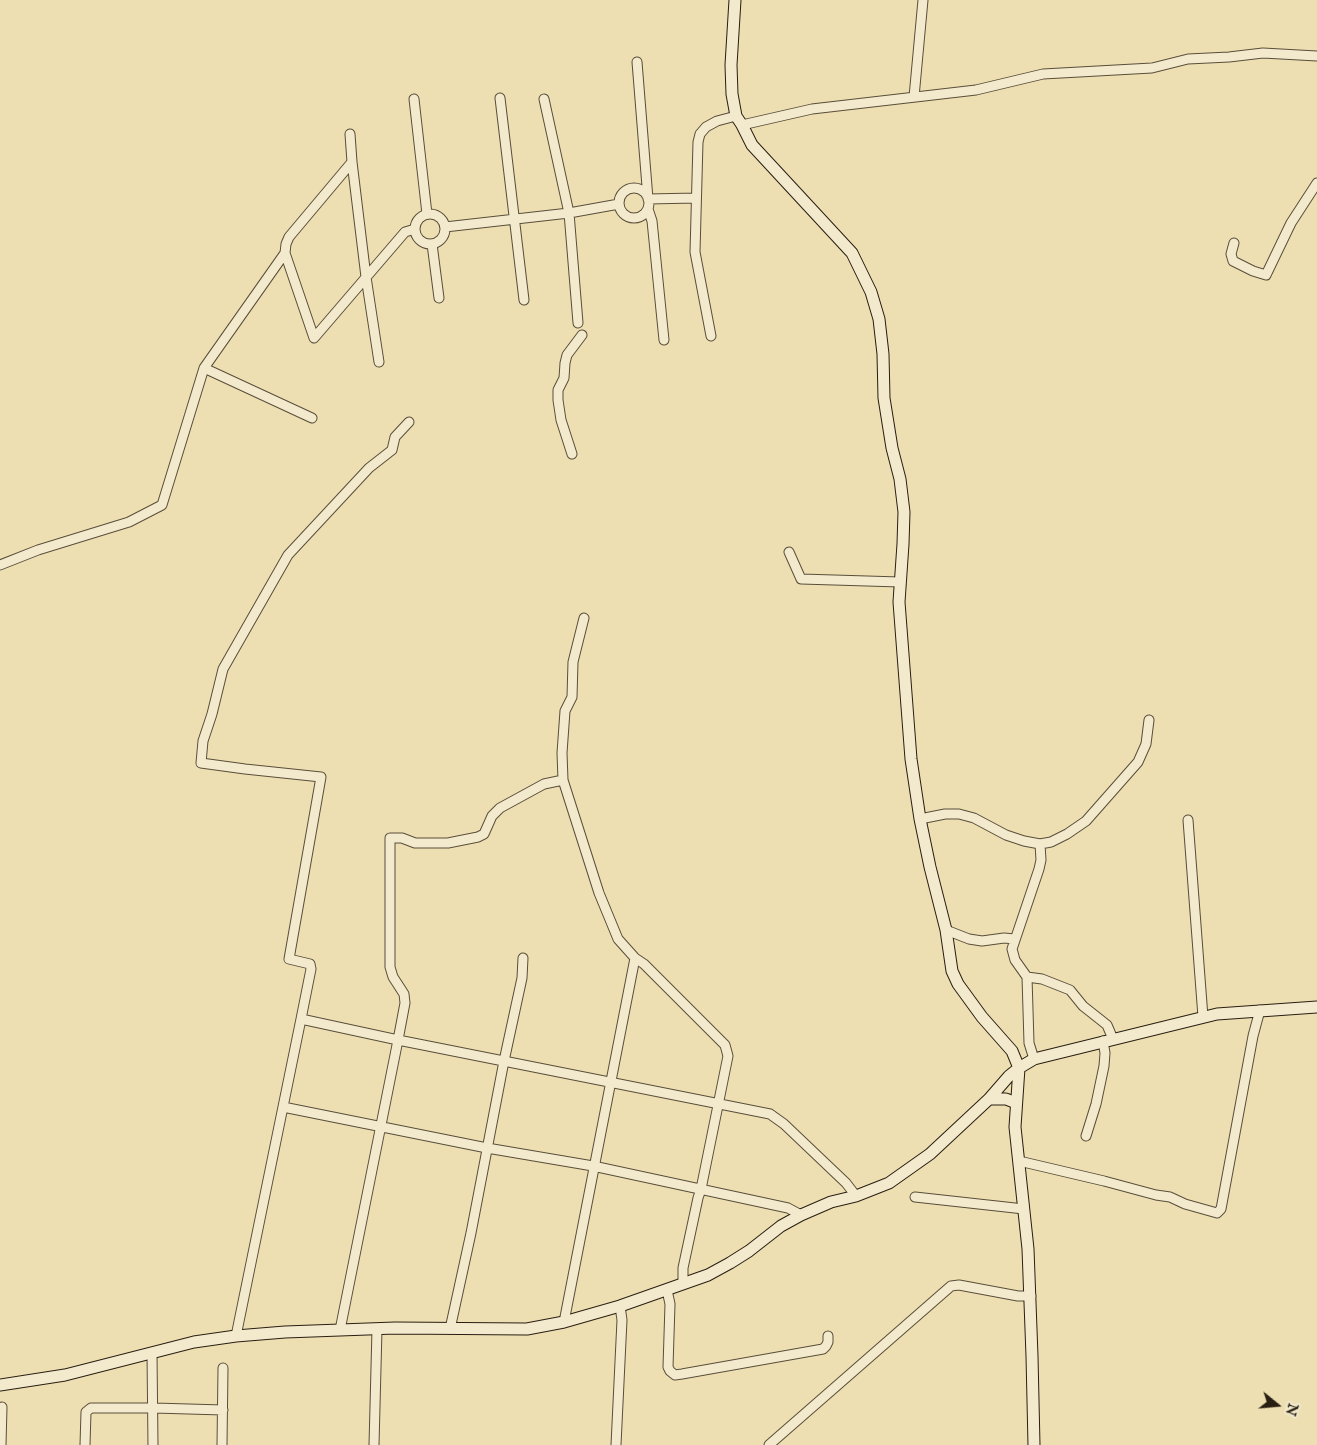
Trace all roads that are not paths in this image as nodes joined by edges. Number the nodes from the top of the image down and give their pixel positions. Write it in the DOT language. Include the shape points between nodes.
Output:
graph roads {
  1 [pos="736,0"];
  2 [pos="923,0"];
  3 [pos="1317,56"];
  4 [pos="637,62"];
  5 [pos="914,96"];
  6 [pos="500,98"];
  7 [pos="544,98"];
  8 [pos="414,99"];
  9 [pos="739,120"];
  10 [pos="350,134"];
  11 [pos="352,162"];
  12 [pos="1317,183"];
  13 [pos="696,198"];
  14 [pos="648,199"];
  15 [pos="619,204"];
  16 [pos="648,209"];
  17 [pos="569,212"];
  18 [pos="427,214"];
  19 [pos="516,219"];
  20 [pos="445,227"];
  21 [pos="415,230"];
  22 [pos="1234,243"];
  23 [pos="432,244"];
  24 [pos="285,253"];
  25 [pos="366,277"];
  26 [pos="439,298"];
  27 [pos="524,300"];
  28 [pos="578,323"];
  29 [pos="582,335"];
  30 [pos="711,336"];
  31 [pos="664,340"];
  32 [pos="379,362"];
  33 [pos="204,368"];
  34 [pos="312,418"];
  35 [pos="409,422"];
  36 [pos="572,454"];
  37 [pos="789,552"];
  38 [pos="0,565"];
  39 [pos="900,582"];
  40 [pos="584,618"];
  41 [pos="1149,720"];
  42 [pos="563,780"];
  43 [pos="920,819"];
  44 [pos="1188,820"];
  45 [pos="1040,844"];
  46 [pos="946,930"];
  47 [pos="1015,940"];
  48 [pos="522,958"];
  49 [pos="635,958"];
  50 [pos="1027,977"];
  51 [pos="1317,1007"];
  52 [pos="1260,1010"];
  53 [pos="1203,1018"];
  54 [pos="300,1019"];
  55 [pos="398,1040"];
  56 [pos="1108,1040"];
  57 [pos="1034,1059"];
  58 [pos="504,1061"];
  59 [pos="1019,1068"];
  60 [pos="611,1082"];
  61 [pos="989,1099"];
  62 [pos="717,1104"];
  63 [pos="1016,1104"];
  64 [pos="283,1106"];
  65 [pos="381,1126"];
  66 [pos="1086,1136"];
  67 [pos="487,1148"];
  68 [pos="1019,1161"];
  69 [pos="594,1166"];
  70 [pos="701,1189"];
  71 [pos="856,1196"];
  72 [pos="915,1197"];
  73 [pos="1024,1209"];
  74 [pos="801,1215"];
  75 [pos="683,1284"];
  76 [pos="667,1290"];
  77 [pos="1031,1296"];
  78 [pos="620,1306"];
  79 [pos="564,1322"];
  80 [pos="376,1329"];
  81 [pos="450,1329"];
  82 [pos="340,1330"];
  83 [pos="236,1336"];
  84 [pos="828,1336"];
  85 [pos="152,1354"];
  86 [pos="223,1368"];
  87 [pos="0,1385"];
  88 [pos="2,1407"];
  89 [pos="154,1408"];
  90 [pos="223,1410"];
  91 [pos="1,1445"];
  92 [pos="85,1445"];
  93 [pos="153,1445"];
  94 [pos="222,1445"];
  95 [pos="374,1445"];
  96 [pos="616,1445"];
  97 [pos="769,1445"];
  98 [pos="1034,1445"];
  1 -- 9 [label="street" via="731,65 732,94"];
  2 -- 5 [label="street"];
  3 -- 5 [label="street" via="1263,53 1188,59 1152,68 1043,74 976,90"];
  4 -- 14 [label="street"];
  5 -- 9 [label="street"];
  6 -- 19 [label="street"];
  7 -- 17 [label="street"];
  8 -- 18 [label="street"];
  9 -- 13 [label="street" via="717,121 700,134"];
  9 -- 39 [label="street" via="752,145 852,252 871,292 879,319 884,398 904,512"];
  10 -- 11 [label="street"];
  11 -- 24 [label="street" via="289,237"];
  11 -- 25 [label="street"];
  12 -- 22 [label="street" via="1291,222 1266,275 1233,261"];
  13 -- 14 [label="street"];
  13 -- 30 [label="street" via="695,252"];
  14 -- 15 [label="street" via="643,191 634,188 621,195"];
  14 -- 16 [label="street"];
  15 -- 16 [label="street" via="622,213 631,218 641,216"];
  15 -- 17 [label="street"];
  16 -- 31 [label="street" via="652,221"];
  17 -- 19 [label="street"];
  17 -- 28 [label="street"];
  18 -- 20 [label="street" via="439,216"];
  18 -- 21 [label="street" via="417,220"];
  19 -- 20 [label="street"];
  19 -- 27 [label="street"];
  20 -- 23 [label="street" via="441,239"];
  21 -- 23 [label="street" via="418,239"];
  21 -- 25 [label="street" via="405,232"];
  23 -- 26 [label="street"];
  24 -- 25 [label="street" via="314,338"];
  24 -- 33 [label="street"];
  25 -- 32 [label="street"];
  29 -- 36 [label="street" via="567,355 558,390 561,420"];
  33 -- 34 [label="street"];
  33 -- 38 [label="street" via="162,506 129,522"];
  35 -- 54 [label="street" via="395,437 392,450 369,468 288,555 223,669 203,741 201,763 321,777 289,959 310,964 311,969"];
  37 -- 39 [label="street" via="800,579"];
  39 -- 43 [label="street" via="911,750"];
  40 -- 42 [label="street" via="573,662 572,697 565,711"];
  41 -- 45 [label="street" via="1146,744 1138,762 1086,821 1067,834"];
  42 -- 49 [label="street" via="599,893 618,939"];
  42 -- 55 [label="street" via="544,784 500,808 492,816 484,834 478,837 448,843 415,844 402,838 390,838 390,967 404,994 405,1003"];
  43 -- 45 [label="street" via="959,814 1006,835"];
  43 -- 46 [label="street"];
  44 -- 53 [label="street"];
  45 -- 47 [label="street" via="1039,869"];
  46 -- 47 [label="street" via="982,941"];
  46 -- 59 [label="street" via="952,971 958,984 1012,1052"];
  47 -- 50 [label="street" via="1012,949 1015,960"];
  48 -- 58 [label="street" via="522,978"];
  49 -- 60 [label="street"];
  49 -- 62 [label="street" via="725,1045 728,1056"];
  50 -- 56 [label="street" via="1070,990 1083,1006 1107,1025"];
  50 -- 57 [label="street" via="1029,1043"];
  51 -- 52 [label="street"];
  52 -- 53 [label="street"];
  52 -- 68 [label="street" via="1221,1209 1217,1214 1170,1197"];
  53 -- 56 [label="street"];
  54 -- 55 [label="street"];
  54 -- 64 [label="street"];
  55 -- 58 [label="street"];
  55 -- 65 [label="street"];
  56 -- 57 [label="street"];
  56 -- 66 [label="street" via="1096,1104"];
  57 -- 59 [label="street"];
  58 -- 60 [label="street"];
  58 -- 67 [label="street"];
  59 -- 61 [label="street"];
  59 -- 63 [label="street"];
  60 -- 62 [label="street"];
  60 -- 69 [label="street"];
  61 -- 63 [label="street" via="1000,1098"];
  61 -- 71 [label="street" via="908,1171 889,1183"];
  62 -- 70 [label="street"];
  62 -- 71 [label="street" via="770,1114 846,1183"];
  63 -- 68 [label="street"];
  64 -- 65 [label="street"];
  64 -- 83 [label="street"];
  65 -- 67 [label="street"];
  65 -- 82 [label="street"];
  67 -- 69 [label="street"];
  67 -- 81 [label="street"];
  68 -- 73 [label="street"];
  69 -- 70 [label="street"];
  69 -- 79 [label="street"];
  70 -- 74 [label="street" via="788,1208"];
  70 -- 75 [label="street" via="683,1268"];
  71 -- 74 [label="street"];
  72 -- 73 [label="street"];
  73 -- 77 [label="street"];
  74 -- 75 [label="street" via="730,1263"];
  75 -- 76 [label="street"];
  76 -- 78 [label="street"];
  76 -- 84 [label="street" via="670,1304 668,1367 675,1375 823,1349"];
  77 -- 97 [label="street" via="951,1286"];
  77 -- 98 [label="street"];
  78 -- 79 [label="street"];
  78 -- 96 [label="street"];
  79 -- 81 [label="street" via="527,1329"];
  80 -- 81 [label="street"];
  80 -- 82 [label="street"];
  80 -- 95 [label="street"];
  82 -- 83 [label="street"];
  83 -- 85 [label="street" via="194,1342"];
  85 -- 87 [label="street" via="65,1375"];
  85 -- 89 [label="street"];
  86 -- 90 [label="street"];
  88 -- 91 [label="street"];
  89 -- 90 [label="street"];
  89 -- 92 [label="street" via="91,1408 86,1412"];
  89 -- 93 [label="street"];
  90 -- 94 [label="street"];
}
